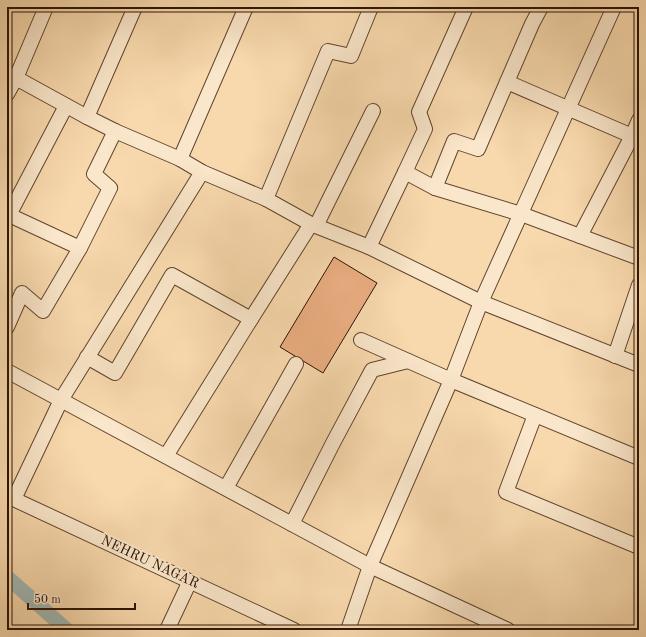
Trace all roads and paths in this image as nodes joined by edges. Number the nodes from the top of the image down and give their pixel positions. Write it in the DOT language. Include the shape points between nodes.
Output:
graph roads {
  1 [pos="46,7"];
  2 [pos="135,7"];
  3 [pos="246,7"];
  4 [pos="371,7"];
  5 [pos="466,7"];
  6 [pos="541,7"];
  7 [pos="614,7"];
  8 [pos="11,76"];
  9 [pos="507,82"];
  10 [pos="7,94"];
  11 [pos="66,106"];
  12 [pos="568,108"];
  13 [pos="374,112"];
  14 [pos="87,117"];
  15 [pos="639,120"];
  16 [pos="115,131"];
  17 [pos="636,137"];
  18 [pos="180,159"];
  19 [pos="202,172"];
  20 [pos="405,172"];
  21 [pos="434,188"];
  22 [pos="266,199"];
  23 [pos="521,214"];
  24 [pos="313,225"];
  25 [pos="580,236"];
  26 [pos="369,247"];
  27 [pos="80,248"];
  28 [pos="639,258"];
  29 [pos="639,285"];
  30 [pos="481,302"];
  31 [pos="250,319"];
  32 [pos="7,327"];
  33 [pos="361,340"];
  34 [pos="615,356"];
  35 [pos="88,357"];
  36 [pos="408,361"];
  37 [pos="296,364"];
  38 [pos="639,365"];
  39 [pos="7,371"];
  40 [pos="451,380"];
  41 [pos="61,400"];
  42 [pos="534,415"];
  43 [pos="166,456"];
  44 [pos="639,458"];
  45 [pos="226,488"];
  46 [pos="10,497"];
  47 [pos="292,524"];
  48 [pos="639,547"];
  49 [pos="370,566"];
  50 [pos="190,581"];
  51 [pos="167,630"];
  52 [pos="294,630"];
  53 [pos="348,630"];
  54 [pos="508,630"];
  1 -- 8 [label="street"];
  2 -- 14 [label="street"];
  3 -- 18 [label="street"];
  4 -- 22 [label="street" via="351,56 328,51"];
  5 -- 20 [label="street" via="419,112 425,129"];
  6 -- 9 [label="street"];
  7 -- 12 [label="street"];
  8 -- 10 [label="street"];
  8 -- 11 [label="street"];
  9 -- 12 [label="street"];
  9 -- 21 [label="street" via="478,149 454,141"];
  11 -- 14 [label="street"];
  11 -- 27 [label="street" via="9,215"];
  12 -- 17 [label="street"];
  12 -- 23 [label="street"];
  13 -- 24 [label="street"];
  14 -- 16 [label="street"];
  15 -- 17 [label="street"];
  16 -- 18 [label="street"];
  16 -- 27 [label="street" via="94,174 110,188"];
  17 -- 25 [label="street"];
  18 -- 19 [label="street"];
  19 -- 22 [label="street"];
  19 -- 35 [label="street"];
  20 -- 21 [label="street"];
  20 -- 26 [label="street"];
  21 -- 23 [label="street"];
  22 -- 24 [label="street"];
  23 -- 25 [label="street"];
  23 -- 30 [label="street"];
  24 -- 26 [label="street"];
  24 -- 31 [label="street"];
  25 -- 28 [label="street"];
  26 -- 30 [label="street"];
  27 -- 32 [label="street" via="43,311 22,293"];
  29 -- 34 [label="street"];
  30 -- 34 [label="street"];
  30 -- 40 [label="street"];
  31 -- 35 [label="street" via="172,275 115,374"];
  31 -- 43 [label="street"];
  33 -- 36 [label="street"];
  34 -- 38 [label="street"];
  35 -- 41 [label="street"];
  36 -- 40 [label="street"];
  36 -- 47 [label="street" via="372,370"];
  37 -- 45 [label="street"];
  39 -- 41 [label="street"];
  40 -- 42 [label="street"];
  40 -- 49 [label="street"];
  41 -- 43 [label="street"];
  41 -- 46 [label="street"];
  42 -- 44 [label="street"];
  42 -- 48 [label="street" via="506,492"];
  43 -- 45 [label="street"];
  45 -- 47 [label="street"];
  46 -- 50 [label="street, NEHRU NAGAR"];
  47 -- 49 [label="street"];
  49 -- 53 [label="street"];
  49 -- 54 [label="street"];
  50 -- 51 [label="street"];
  50 -- 52 [label="street, NEHRU NAGAR"];
}
